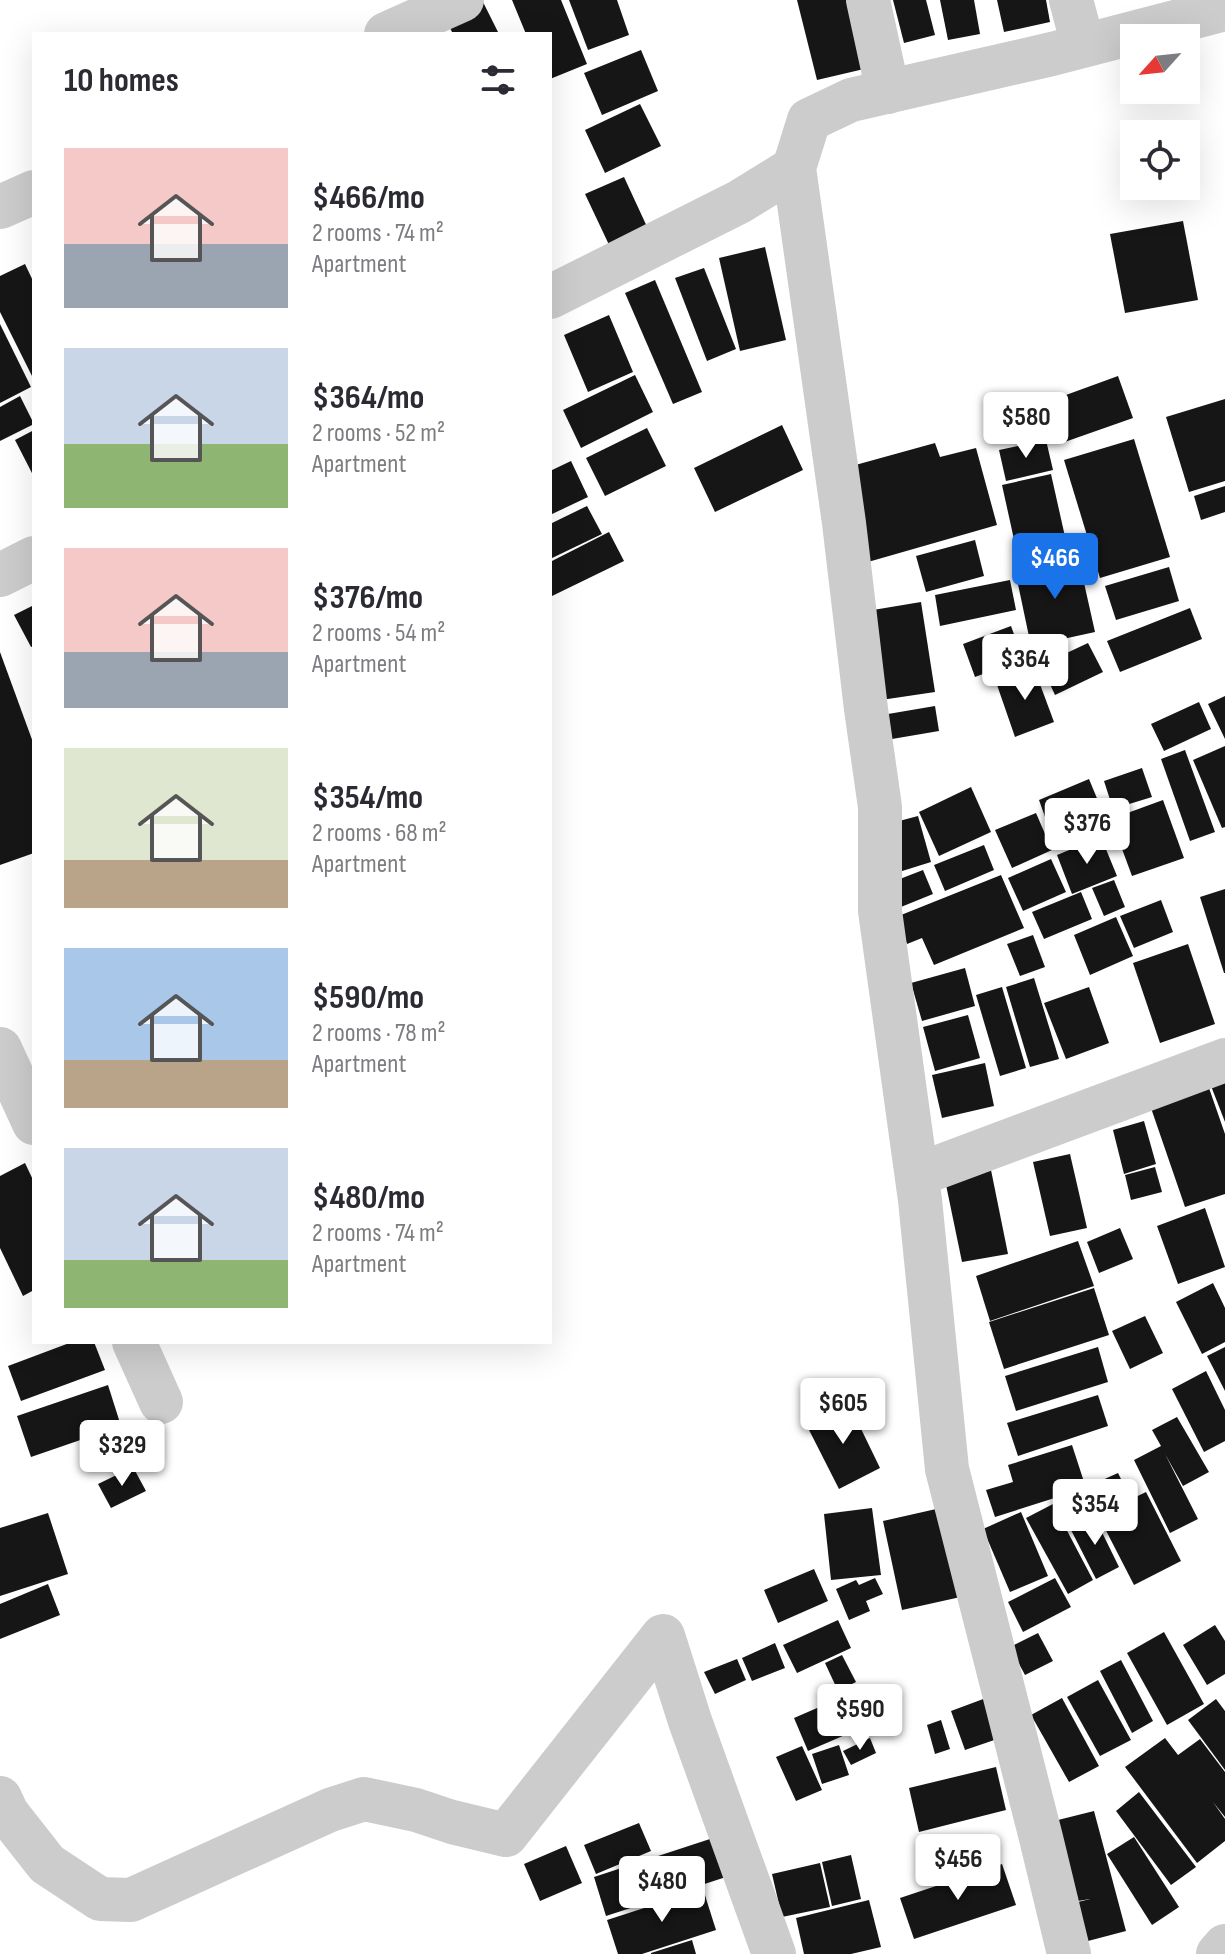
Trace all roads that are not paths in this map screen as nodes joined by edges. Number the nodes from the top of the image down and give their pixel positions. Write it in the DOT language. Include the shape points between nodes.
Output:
graph roads {
  1 [pos="462,0"];
  2 [pos="868,0"];
  3 [pos="1071,0"];
  4 [pos="1225,9"];
  5 [pos="390,32"];
  6 [pos="1083,45"];
  7 [pos="888,92"];
  8 [pos="794,168"];
  9 [pos="32,193"];
  10 [pos="0,207"];
  11 [pos="552,296"];
  12 [pos="32,559"];
  13 [pos="0,575"];
  14 [pos="0,1049"];
  15 [pos="1225,1060"];
  16 [pos="32,1119"];
  17 [pos="917,1175"];
  18 [pos="135,1344"];
  19 [pos="161,1402"];
  20 [pos="0,1798"];
  21 [pos="1225,1946"];
  22 [pos="774,1954"];
  23 [pos="1069,1954"];
  24 [pos="1218,1954"];
  1 -- 5 [label="street"];
  2 -- 7 [label="street"];
  3 -- 6 [label="street"];
  4 -- 6 [label="street"];
  6 -- 7 [label="street"];
  7 -- 8 [label="street" via="851,100 809,120"];
  8 -- 11 [label="street" via="739,202"];
  8 -- 17 [label="street" via="880,807 880,911"];
  9 -- 10 [label="street"];
  12 -- 13 [label="street"];
  14 -- 16 [label="street"];
  15 -- 17 [label="street"];
  17 -- 23 [label="street" via="947,1469"];
  18 -- 19 [label="street"];
  20 -- 22 [label="street" via="47,1864 100,1899 131,1900 364,1799 506,1835 663,1636"];
  21 -- 24 [label="street"];
}
